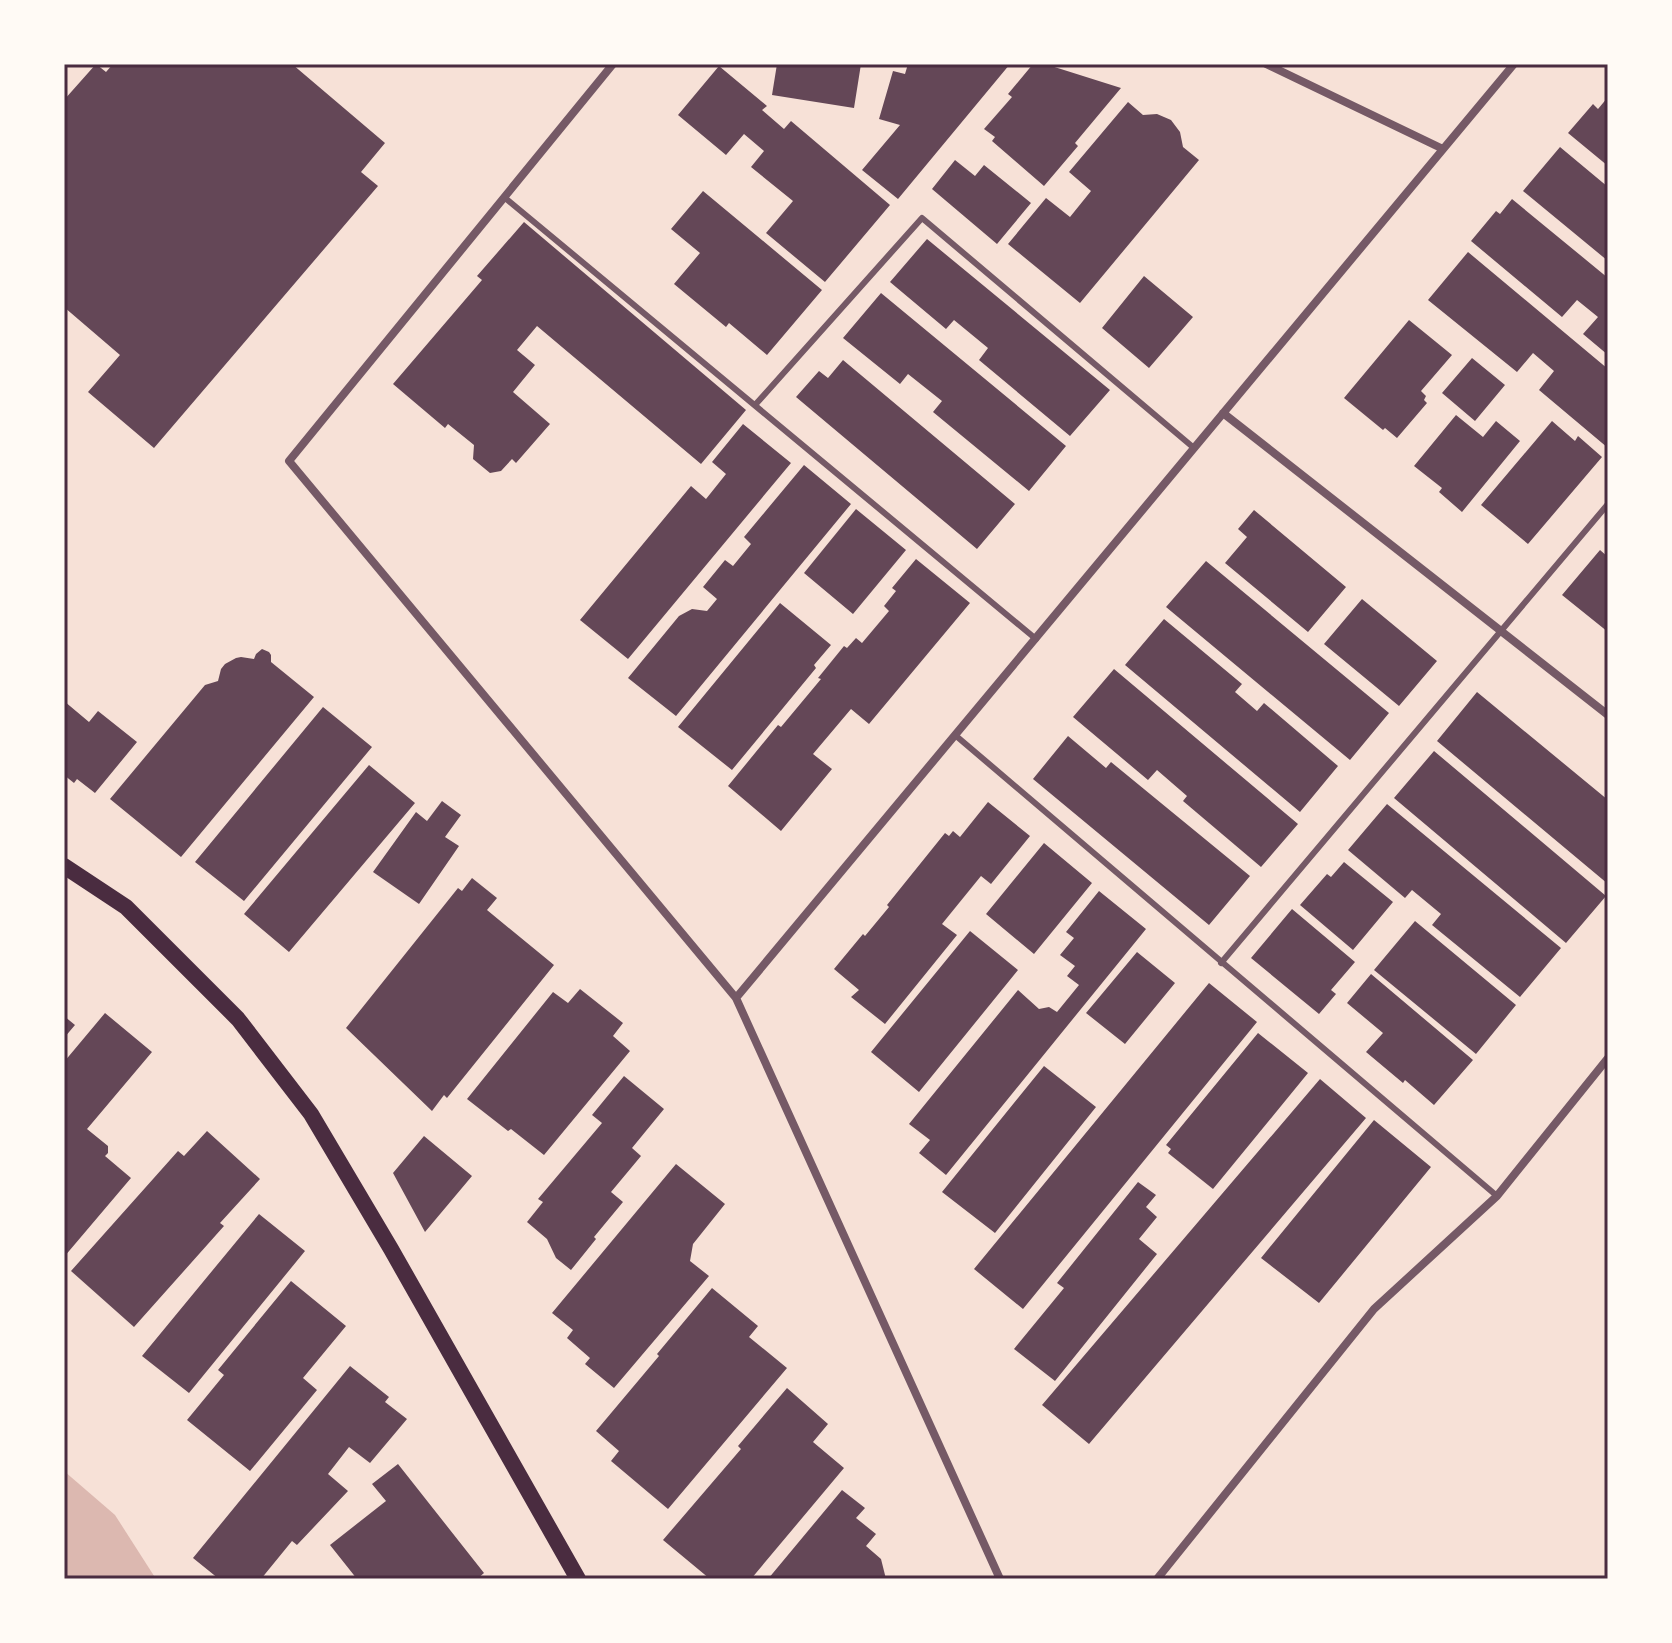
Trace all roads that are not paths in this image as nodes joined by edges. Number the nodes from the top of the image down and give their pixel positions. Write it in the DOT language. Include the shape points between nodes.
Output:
graph roads {
  1 [pos="613,64"];
  2 [pos="1266,64"];
  3 [pos="1514,64"];
  4 [pos="1443,149"];
  5 [pos="504,197"];
  6 [pos="755,405"];
  7 [pos="1223,413"];
  8 [pos="1194,448"];
  9 [pos="1608,504"];
  10 [pos="1502,632"];
  11 [pos="1036,639"];
  12 [pos="1608,715"];
  13 [pos="955,735"];
  14 [pos="64,866"];
  15 [pos="1221,963"];
  16 [pos="736,998"];
  17 [pos="1608,1058"];
  18 [pos="1497,1196"];
  19 [pos="578,1579"];
  20 [pos="1000,1579"];
  21 [pos="1157,1579"];
  1 -- 5 [label="street"];
  2 -- 4 [label="street"];
  3 -- 4 [label="street"];
  4 -- 7 [label="street"];
  5 -- 6 [label="lane"];
  5 -- 16 [label="street" via="289,461"];
  6 -- 8 [label="lane" via="922,218"];
  6 -- 11 [label="lane"];
  7 -- 8 [label="street"];
  7 -- 10 [label="street"];
  8 -- 11 [label="street"];
  9 -- 10 [label="lane"];
  10 -- 12 [label="street"];
  10 -- 15 [label="lane"];
  11 -- 13 [label="street"];
  13 -- 15 [label="lane"];
  13 -- 16 [label="street"];
  14 -- 19 [label="main road" via="126,907 238,1019 311,1114"];
  15 -- 18 [label="lane"];
  16 -- 20 [label="street"];
  17 -- 18 [label="street"];
  18 -- 21 [label="street" via="1374,1309"];
}
